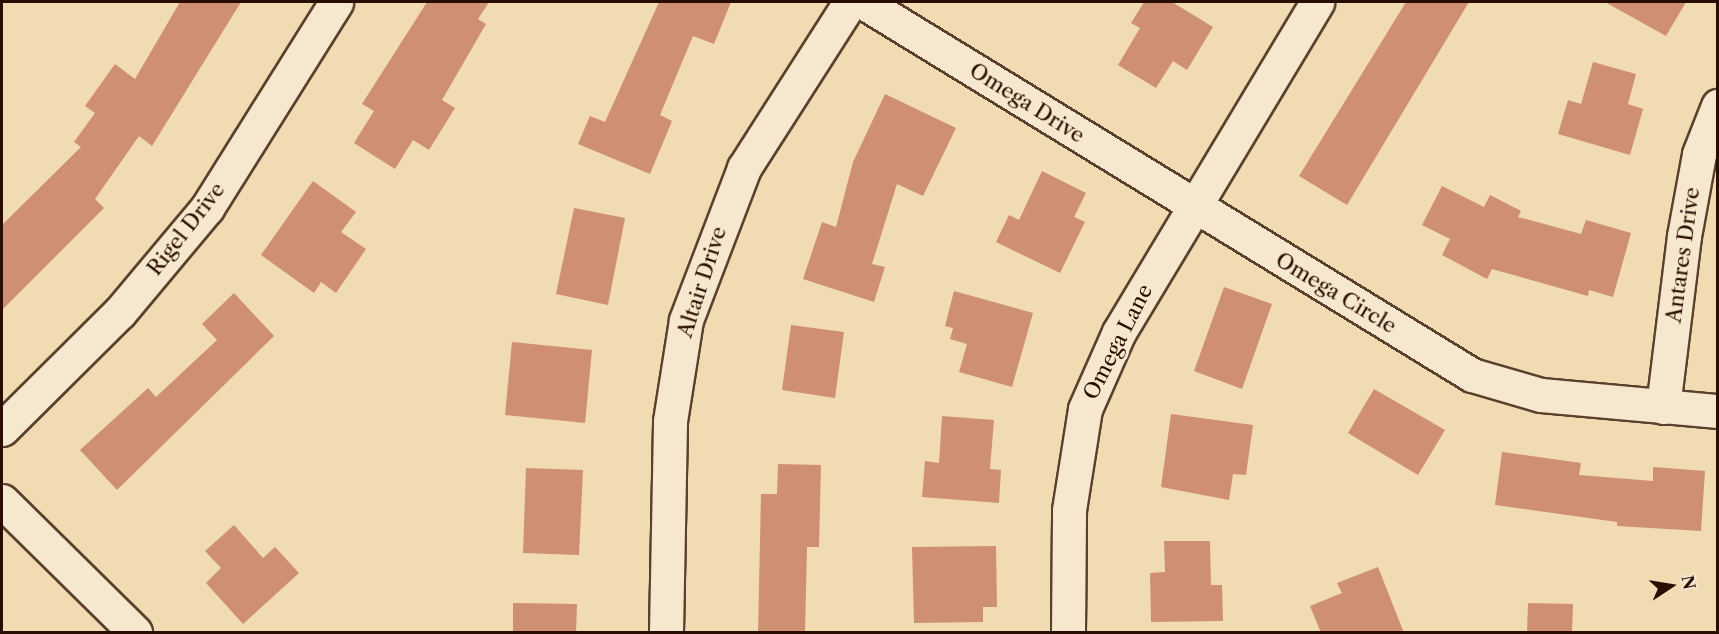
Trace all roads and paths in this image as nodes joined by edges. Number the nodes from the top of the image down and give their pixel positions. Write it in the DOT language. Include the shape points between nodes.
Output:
graph roads {
  1 [pos="336,2"];
  2 [pos="850,2"];
  3 [pos="863,2"];
  4 [pos="1317,2"];
  5 [pos="1718,106"];
  6 [pos="1192,205"];
  7 [pos="1663,407"];
  8 [pos="1718,411"];
  9 [pos="2,429"];
  10 [pos="2,501"];
  11 [pos="135,633"];
  12 [pos="666,633"];
  13 [pos="1068,633"];
  1 -- 9 [label="street, Rigel Drive" via="207,208 120,312"];
  2 -- 12 [label="street, Altair Drive" via="744,168 686,320 670,421"];
  3 -- 6 [label="street, Omega Drive"];
  4 -- 6 [label="street"];
  5 -- 7 [label="street, Antares Drive" via="1700,154 1683,236"];
  6 -- 7 [label="street, Omega Circle" via="1472,375 1541,395"];
  6 -- 13 [label="street, Omega Lane" via="1119,332 1084,409 1069,510"];
  7 -- 8 [label="street, Omega Circle"];
  10 -- 11 [label="street"];
}
